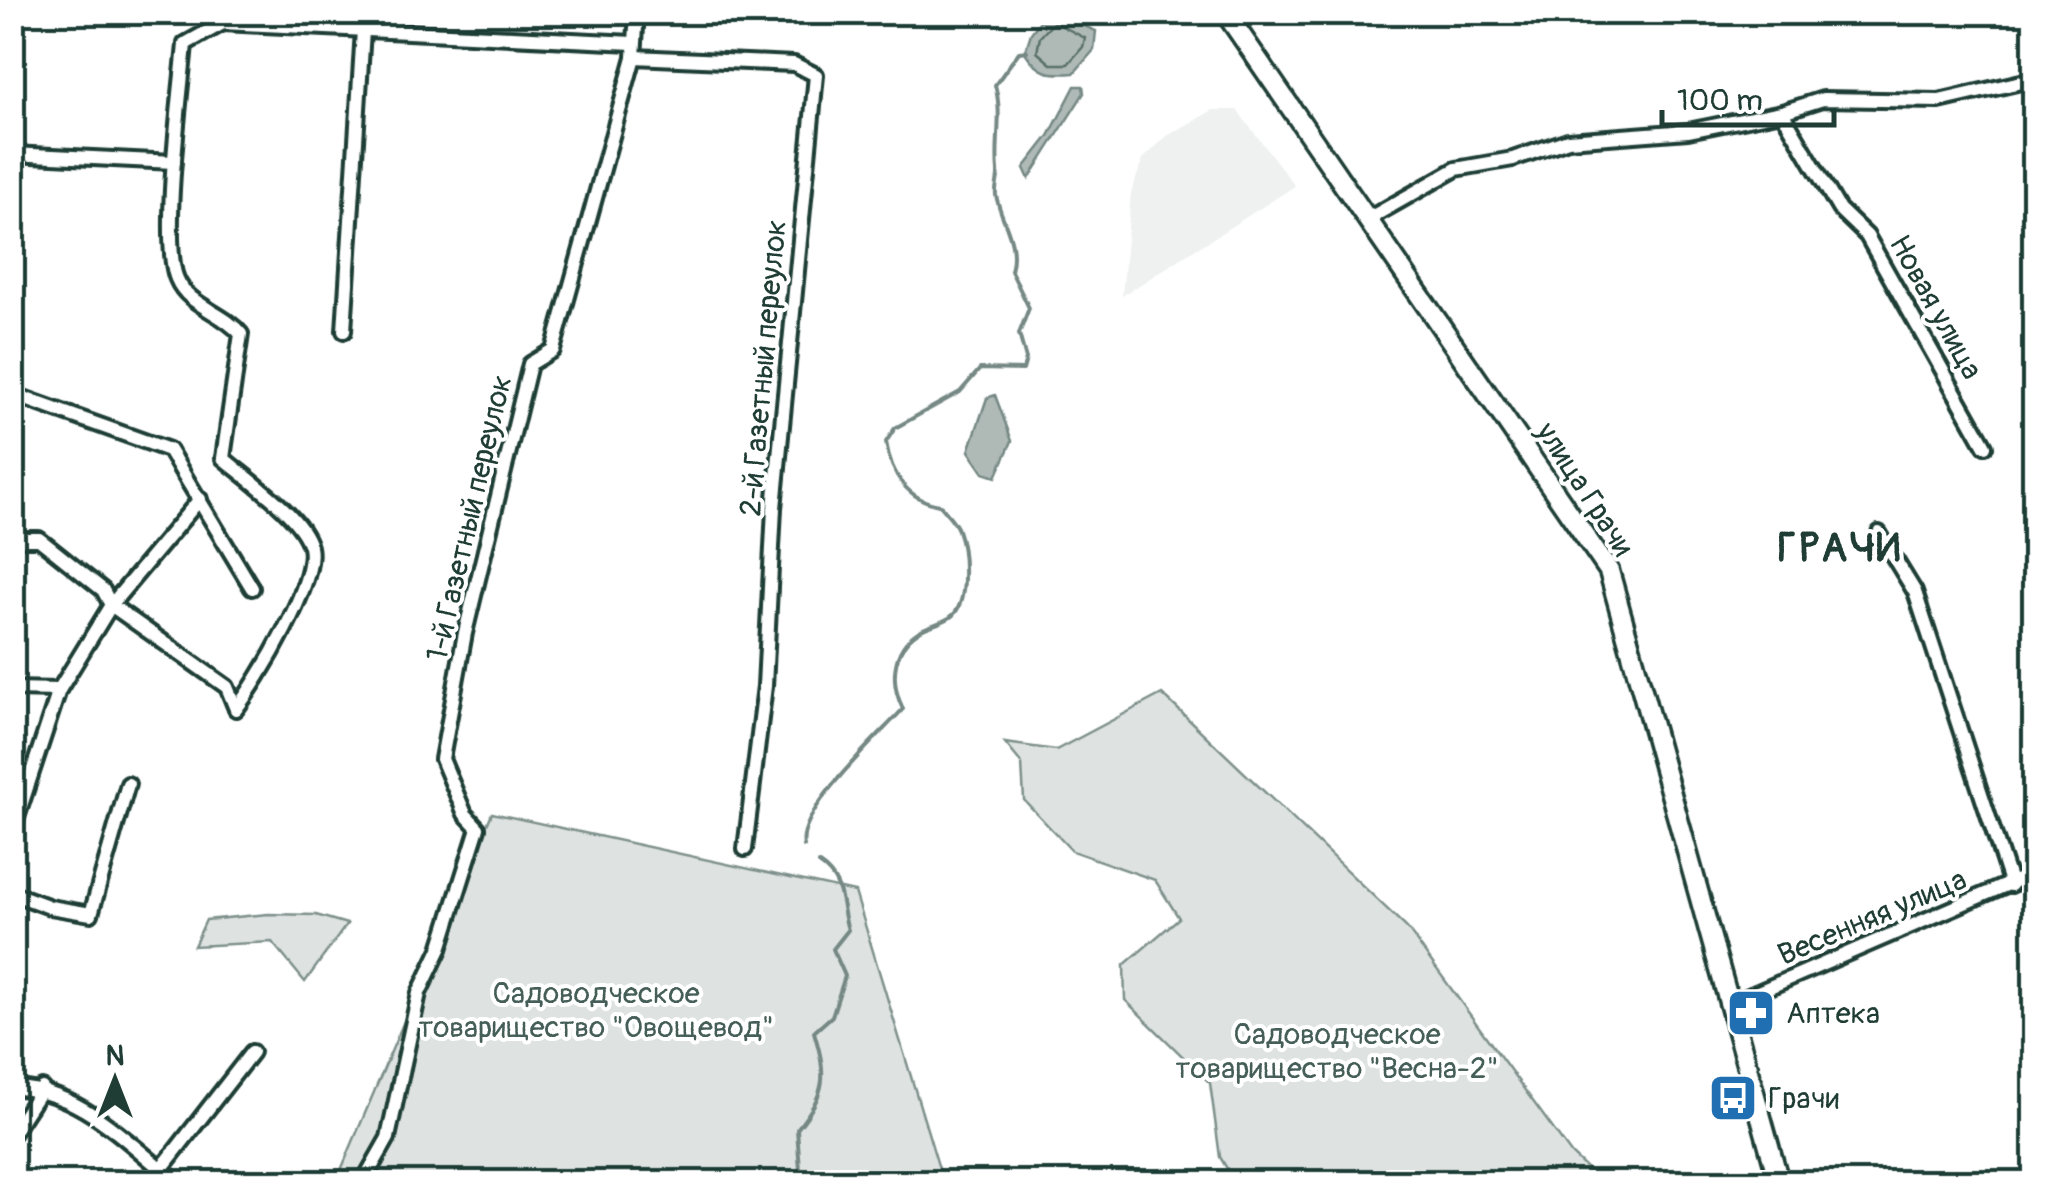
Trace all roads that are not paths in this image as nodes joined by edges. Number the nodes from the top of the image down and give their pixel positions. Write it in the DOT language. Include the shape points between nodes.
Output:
graph roads {
  1 [pos="637,12"];
  2 [pos="1226,12"];
  3 [pos="363,30"];
  4 [pos="634,50"];
  5 [pos="2034,79"];
  6 [pos="1782,112"];
  7 [pos="12,154"];
  8 [pos="174,162"];
  9 [pos="1368,219"];
  10 [pos="344,331"];
  11 [pos="12,394"];
  12 [pos="1985,446"];
  13 [pos="200,499"];
  14 [pos="1879,534"];
  15 [pos="12,539"];
  16 [pos="252,588"];
  17 [pos="111,605"];
  18 [pos="12,690"];
  19 [pos="59,690"];
  20 [pos="128,784"];
  21 [pos="12,833"];
  22 [pos="744,849"];
  23 [pos="2034,873"];
  24 [pos="2011,884"];
  25 [pos="12,894"];
  26 [pos="1728,1005"];
  27 [pos="252,1052"];
  28 [pos="12,1088"];
  29 [pos="42,1088"];
  30 [pos="12,1134"];
  31 [pos="162,1170"];
  32 [pos="2034,1177"];
  33 [pos="151,1182"];
  34 [pos="177,1182"];
  35 [pos="362,1182"];
  36 [pos="1778,1182"];
  37 [pos="2024,1182"];
  1 -- 4 [label="street, 1-й Газетный переулок"];
  2 -- 9 [label="street, улица Грачи"];
  3 -- 4 [label="street"];
  3 -- 8 [label="street" via="222,22 184,44"];
  3 -- 10 [label="street"];
  4 -- 22 [label="street, 2-й Газетный переулок" via="794,64 816,75 774,508 766,669"];
  4 -- 35 [label="street, 1-й Газетный переулок" via="553,350 530,364 465,633 442,759 478,828 440,950 419,993 388,1138"];
  5 -- 6 [label="street" via="1938,100 1823,99"];
  6 -- 9 [label="street" via="1688,131 1568,140 1456,169"];
  6 -- 12 [label="street, Новая улица" via="1839,209 1868,236"];
  7 -- 8 [label="street"];
  8 -- 17 [label="street" via="177,281 240,334 222,458 282,508 310,545 310,564 282,635 236,710 227,687"];
  9 -- 26 [label="street, улица Грачи" via="1609,571"];
  11 -- 13 [label="street" via="169,450"];
  13 -- 16 [label="street"];
  13 -- 17 [label="street"];
  14 -- 24 [label="street" via="1915,592"];
  15 -- 17 [label="street" via="40,539 104,590"];
  17 -- 19 [label="street"];
  18 -- 19 [label="street"];
  19 -- 21 [label="street"];
  20 -- 25 [label="street" via="91,914"];
  23 -- 24 [label="street, Весенняя улица"];
  24 -- 26 [label="street, Весенняя улица"];
  26 -- 36 [label="street, улица Грачи"];
  27 -- 31 [label="street"];
  28 -- 29 [label="street"];
  29 -- 30 [label="street"];
  29 -- 31 [label="street" via="72,1100"];
  31 -- 33 [label="street"];
  31 -- 34 [label="street"];
  32 -- 37 [label="street"];
}
